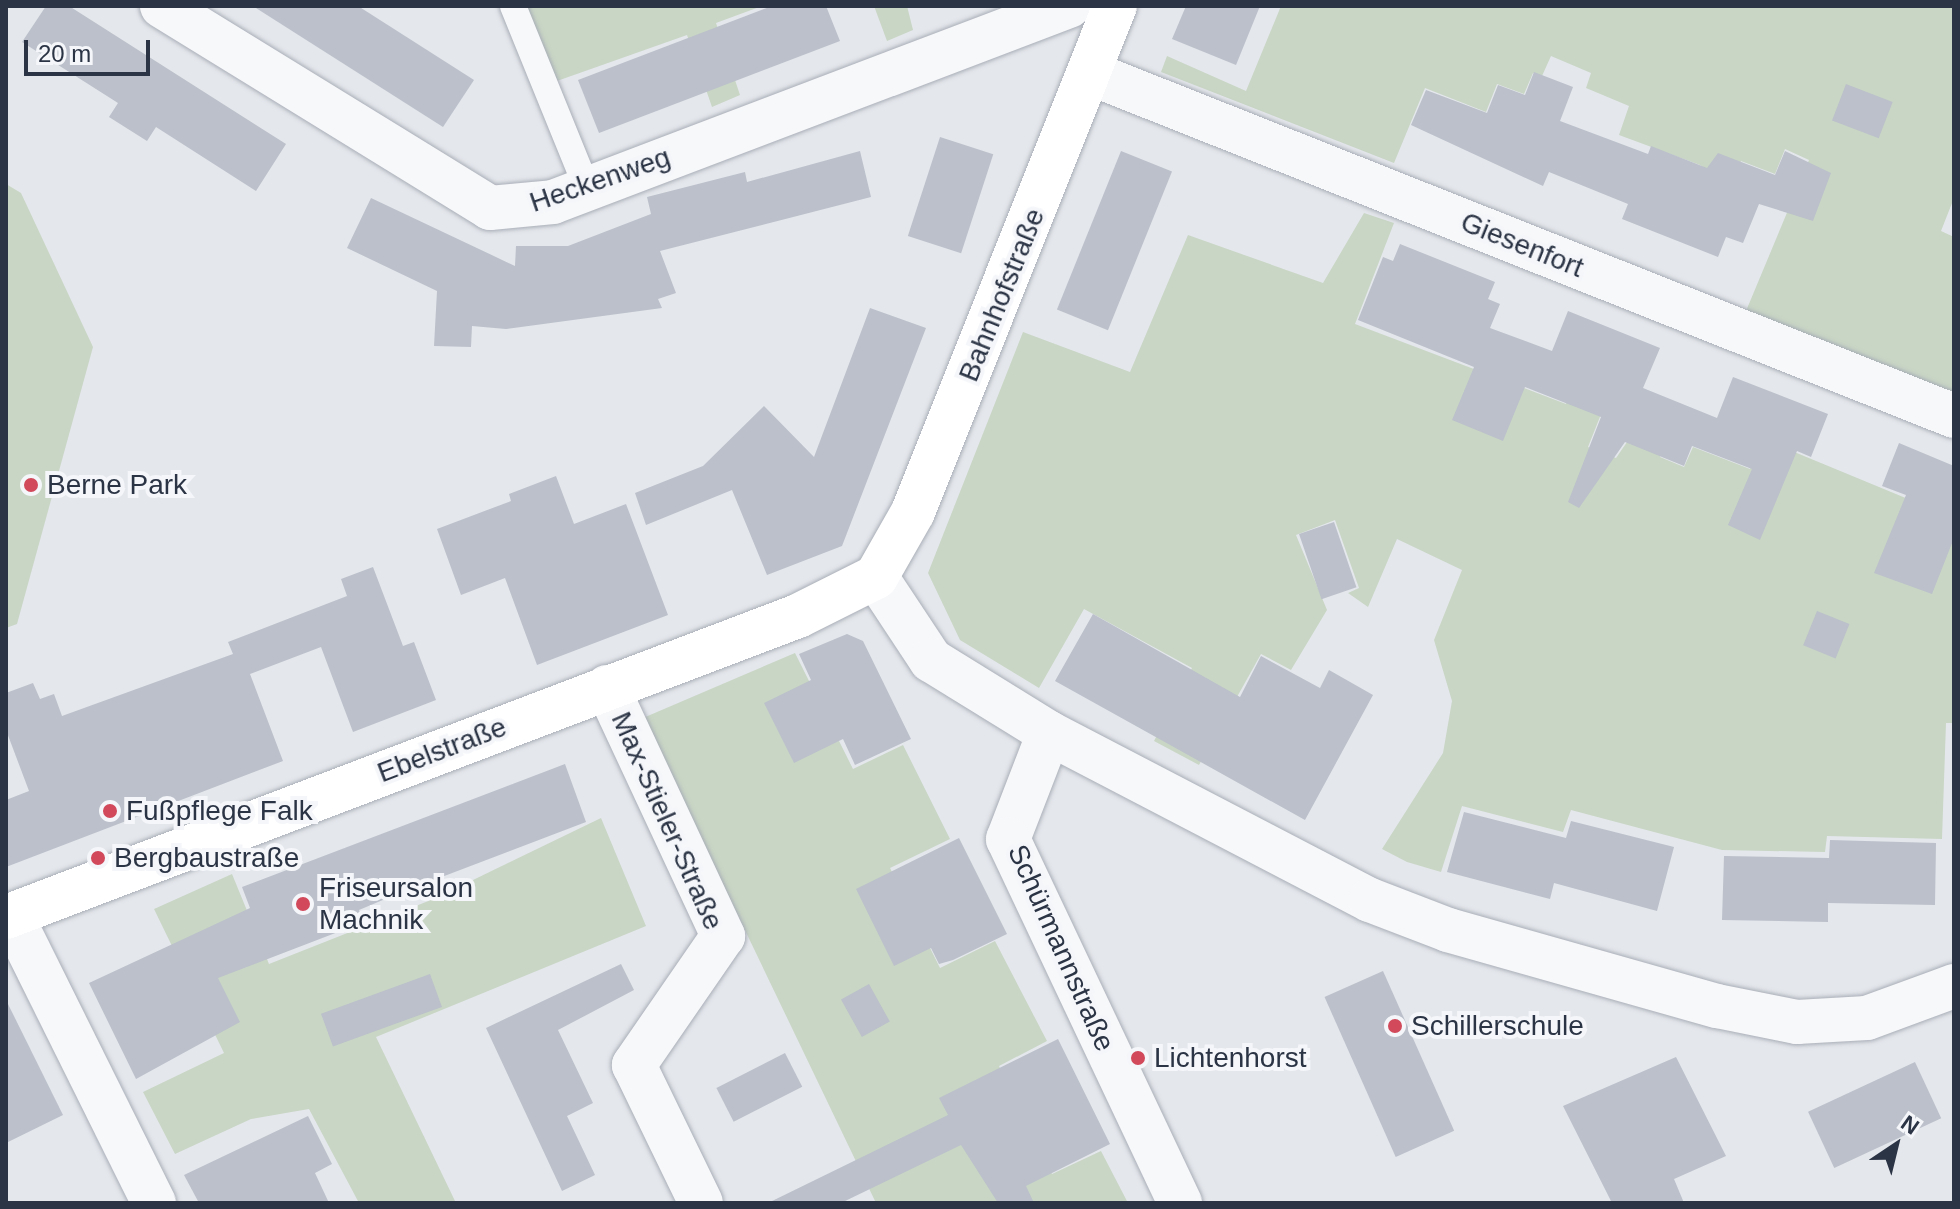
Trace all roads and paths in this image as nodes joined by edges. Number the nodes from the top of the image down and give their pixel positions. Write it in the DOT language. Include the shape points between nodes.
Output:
graph roads {
  1 [pos="162,6"];
  2 [pos="513,6"];
  3 [pos="1069,6"];
  4 [pos="1115,6"];
  5 [pos="1090,73"];
  6 [pos="587,188"];
  7 [pos="1954,416"];
  8 [pos="876,577"];
  9 [pos="607,687"];
  10 [pos="1049,733"];
  11 [pos="8,916"];
  12 [pos="1954,986"];
  13 [pos="154,1203"];
  14 [pos="701,1203"];
  15 [pos="1180,1203"];
  1 -- 6 [label="street, Heckenweg" via="490,208 553,202"];
  2 -- 6 [label="lane"];
  3 -- 6 [label="street, Heckenweg"];
  4 -- 5 [label="street, Bahnhofstraße"];
  5 -- 7 [label="street, Giesenfort"];
  5 -- 8 [label="street, Bahnhofstraße" via="913,512"];
  8 -- 9 [label="street, Ebelstraße" via="798,616"];
  8 -- 10 [label="street" via="931,660"];
  9 -- 11 [label="street, Ebelstraße"];
  9 -- 14 [label="street, Max-Stieler-Straße" via="723,936 634,1065"];
  10 -- 12 [label="street" via="1370,900 1538,958 1797,1022 1867,1018"];
  10 -- 15 [label="street, Schürmannstraße" via="1008,839"];
  11 -- 13 [label="street"];
}
